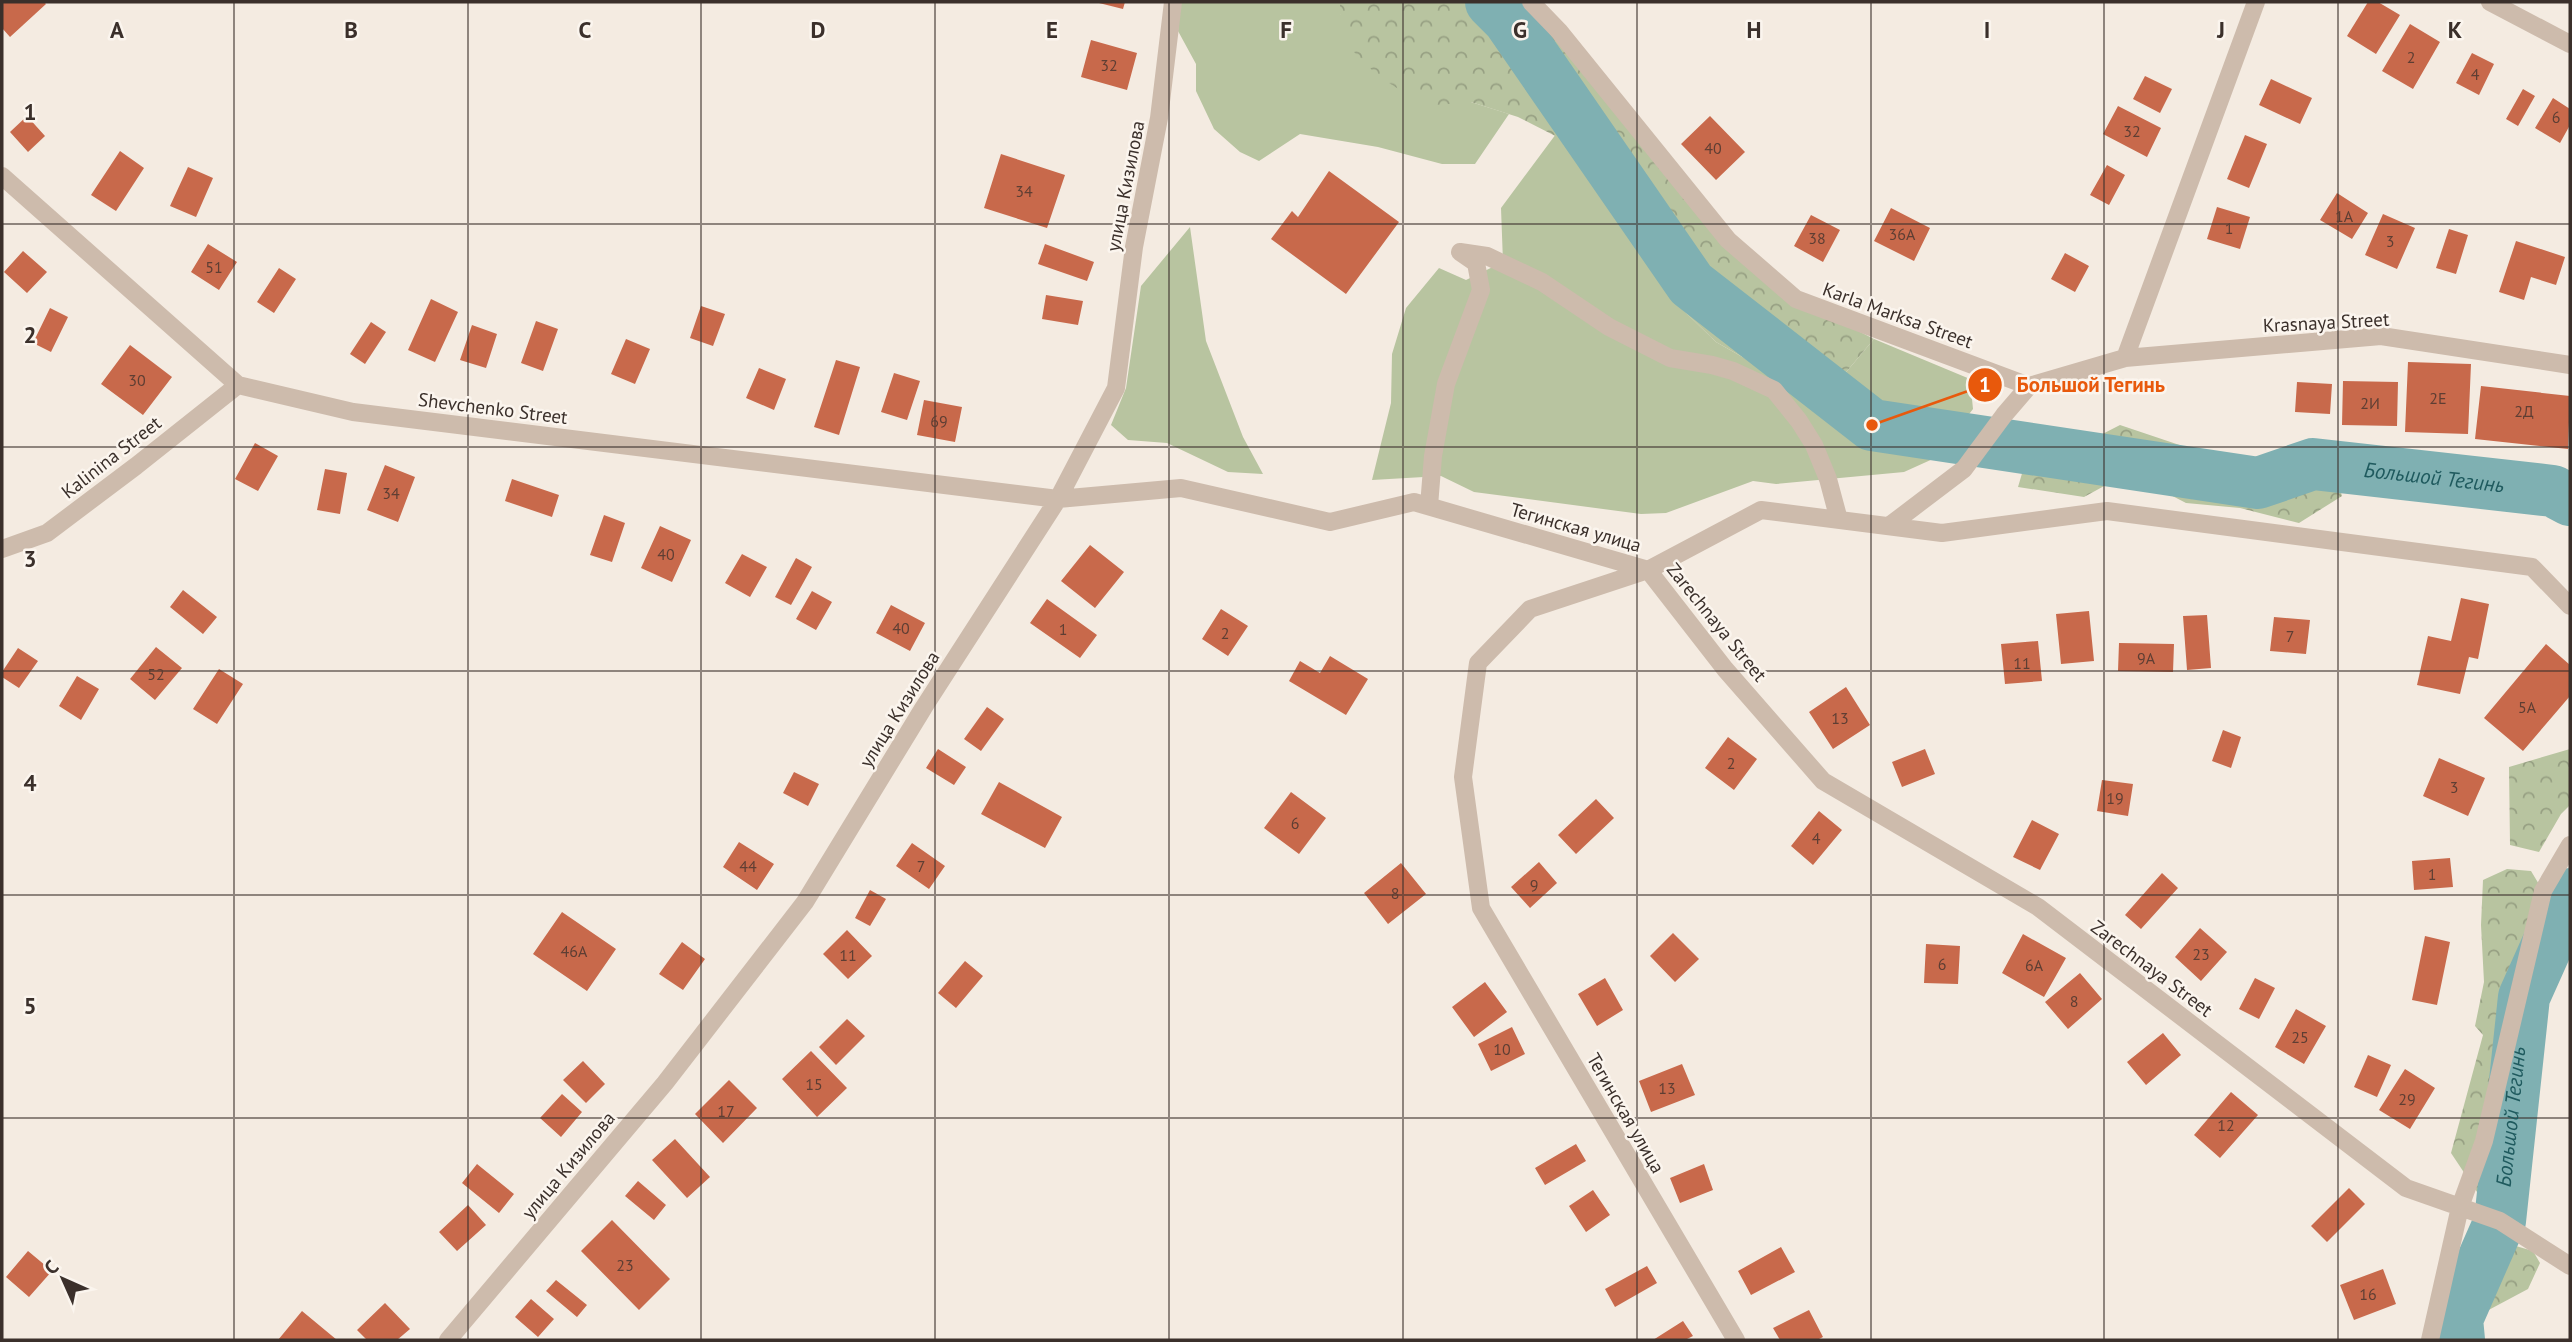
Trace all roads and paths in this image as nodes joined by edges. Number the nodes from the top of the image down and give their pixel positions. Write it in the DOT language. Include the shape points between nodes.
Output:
graph roads {
  1 [pos="1173,2"];
  2 [pos="1531,2"];
  3 [pos="2256,2"];
  4 [pos="2490,2"];
  5 [pos="2570,44"];
  6 [pos="2,176"];
  7 [pos="2125,358"];
  8 [pos="2570,365"];
  9 [pos="238,385"];
  10 [pos="2029,386"];
  11 [pos="1058,499"];
  12 [pos="1429,506"];
  13 [pos="1839,520"];
  14 [pos="1889,526"];
  15 [pos="2,549"];
  16 [pos="1648,570"];
  17 [pos="2570,606"];
  18 [pos="2570,845"];
  19 [pos="2460,1207"];
  20 [pos="2570,1266"];
  21 [pos="448,1340"];
  22 [pos="1736,1340"];
  23 [pos="2431,1340"];
  1 -- 11 [label="street, улица Кизилова" via="1116,388"];
  2 -- 10 [label="street, Karla Marksa Street" via="1728,240 1796,299"];
  3 -- 7 [label="street"];
  4 -- 5 [label="street"];
  6 -- 9 [label="street, Shevchenko Street"];
  7 -- 8 [label="street, Krasnaya Street" via="2381,336"];
  7 -- 10 [label="street"];
  9 -- 11 [label="street, Shevchenko Street" via="353,412"];
  9 -- 15 [label="street, Kalinina Street" via="47,533"];
  10 -- 14 [label="street" via="1964,469"];
  11 -- 12 [label="street, Тегинская улица" via="1181,488 1330,522 1414,502"];
  11 -- 21 [label="street, улица Кизилова" via="805,902 665,1083"];
  12 -- 13 [label="street" via="1446,384 1480,290 1476,262 1460,252 1487,256 1542,282 1609,327 1670,358 1733,371 1774,390 1814,445"];
  12 -- 16 [label="street, Тегинская улица"];
  13 -- 14 [label="street, Zarechnaya Street"];
  13 -- 16 [label="street, Zarechnaya Street" via="1761,510"];
  14 -- 17 [label="street, Zarechnaya Street" via="1942,533 2106,511 2532,567"];
  16 -- 19 [label="street, Zarechnaya Street" via="1725,669 1823,781 2038,907 2406,1188"];
  16 -- 22 [label="street, Тегинская улица" via="1530,609 1478,663 1462,777 1481,908"];
  18 -- 19 [label="street" via="2543,891 2484,1141"];
  19 -- 20 [label="street, Zarechnaya Street" via="2500,1221"];
  19 -- 23 [label="street"];
}
